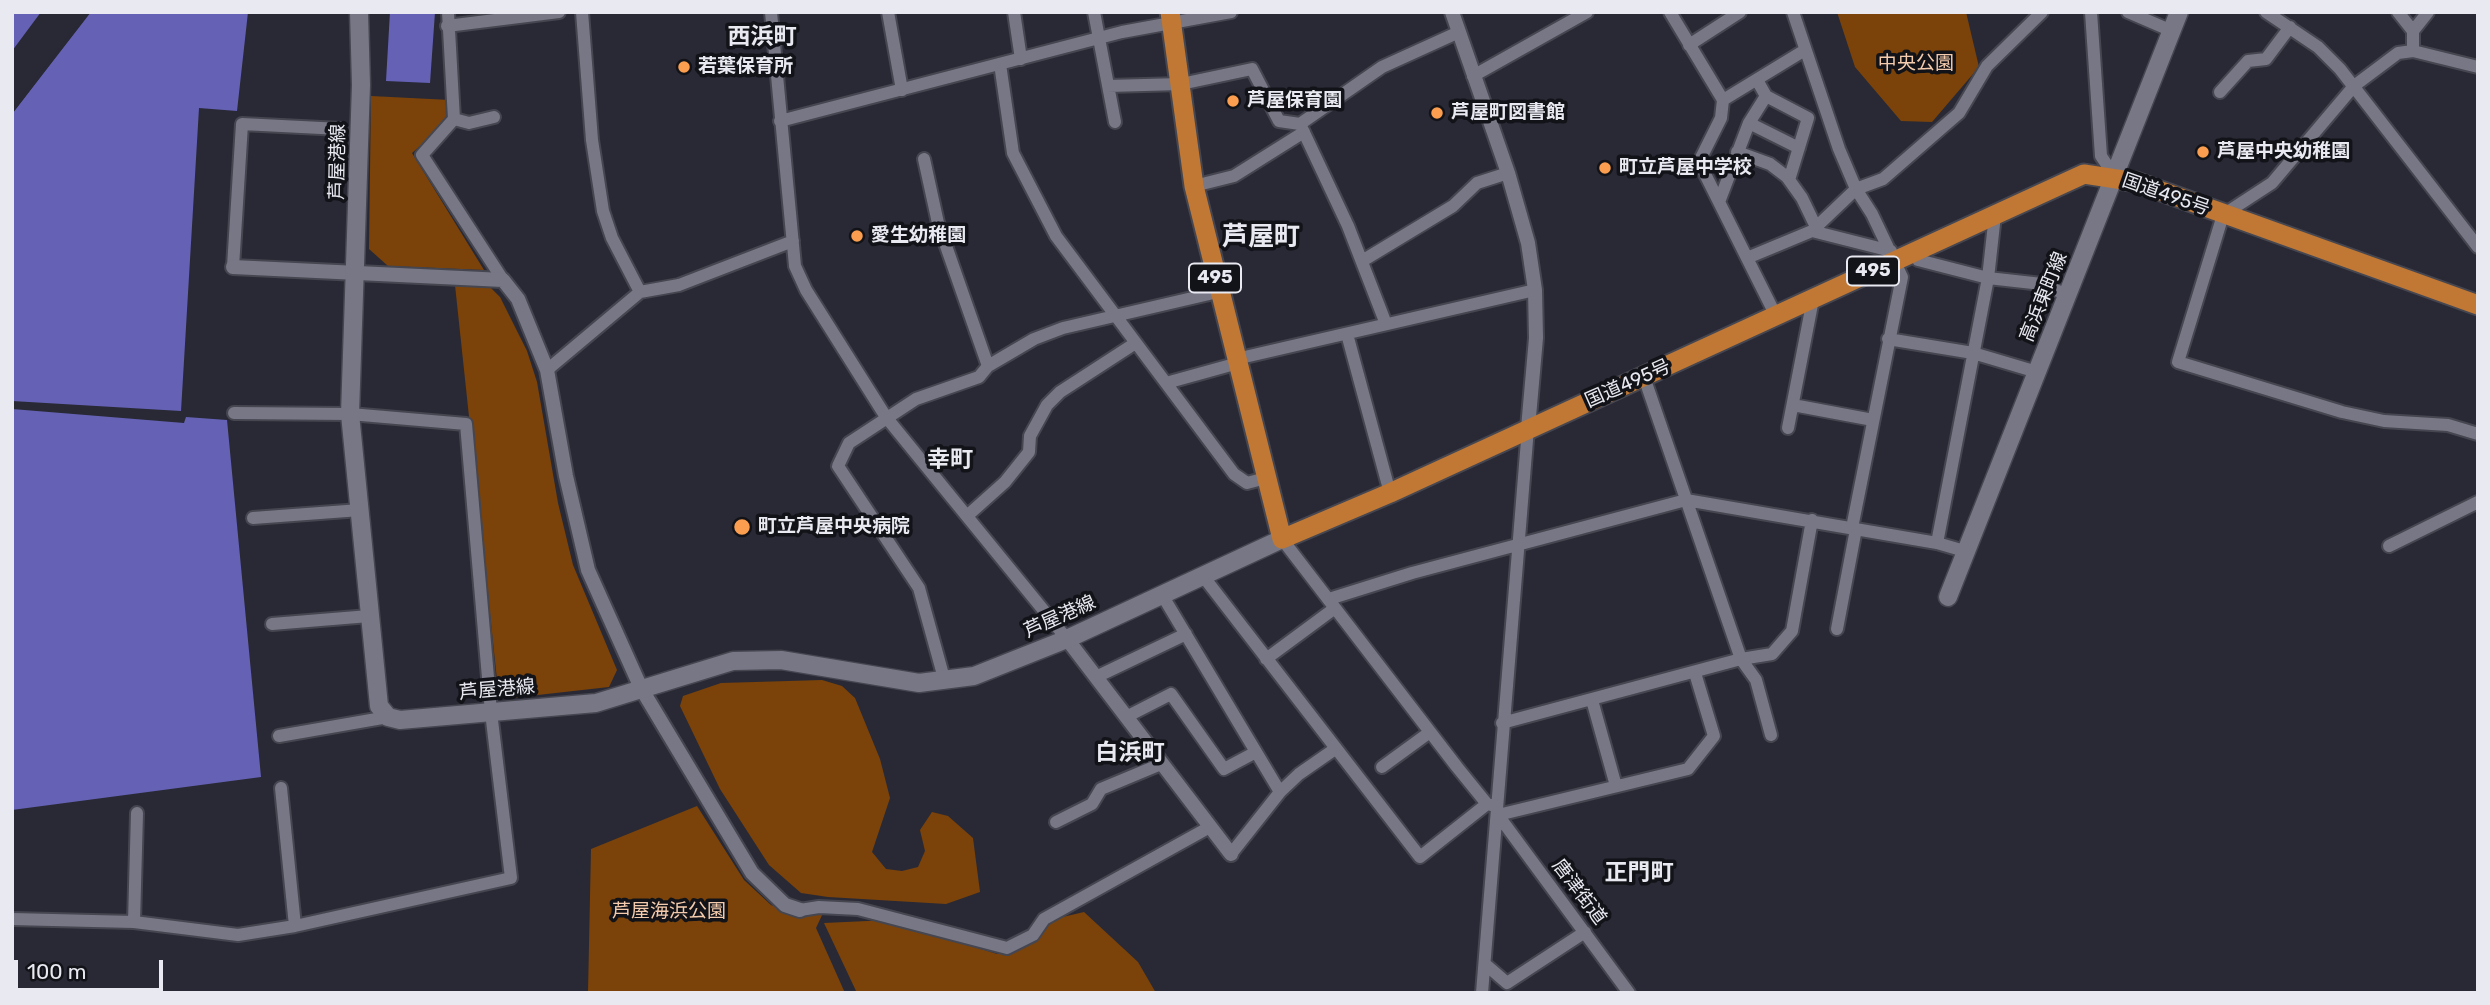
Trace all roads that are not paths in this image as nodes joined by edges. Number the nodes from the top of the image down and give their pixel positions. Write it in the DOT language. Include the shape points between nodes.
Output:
graph roads {
  1 [pos="359,12"];
  2 [pos="559,12"];
  3 [pos="582,12"];
  4 [pos="771,12"];
  5 [pos="888,12"];
  6 [pos="1014,12"];
  7 [pos="1094,12"];
  8 [pos="1231,12"];
  9 [pos="1452,12"];
  10 [pos="1587,12"];
  11 [pos="1670,12"];
  12 [pos="1740,12"];
  13 [pos="1793,12"];
  14 [pos="2042,12"];
  15 [pos="2091,12"];
  16 [pos="2128,12"];
  17 [pos="2179,12"];
  18 [pos="2266,12"];
  19 [pos="2398,12"];
  20 [pos="2428,12"];
  21 [pos="1171,17"];
  22 [pos="448,19"];
  23 [pos="2290,27"];
  24 [pos="2172,31"];
  25 [pos="2413,31"];
  26 [pos="1459,32"];
  27 [pos="1098,38"];
  28 [pos="1689,45"];
  29 [pos="1805,50"];
  30 [pos="2413,51"];
  31 [pos="1021,59"];
  32 [pos="1000,64"];
  33 [pos="2478,67"];
  34 [pos="1473,76"];
  35 [pos="1757,80"];
  36 [pos="1181,84"];
  37 [pos="1108,86"];
  38 [pos="2354,86"];
  39 [pos="902,90"];
  40 [pos="2220,92"];
  41 [pos="1766,96"];
  42 [pos="1723,100"];
  43 [pos="494,117"];
  44 [pos="454,119"];
  45 [pos="780,121"];
  46 [pos="1115,122"];
  47 [pos="1749,123"];
  48 [pos="1302,128"];
  49 [pos="341,129"];
  50 [pos="1799,148"];
  51 [pos="1737,152"];
  52 [pos="924,159"];
  53 [pos="1508,173"];
  54 [pos="2115,177"];
  55 [pos="1789,180"];
  56 [pos="1194,186"];
  57 [pos="1856,189"];
  58 [pos="1719,202"];
  59 [pos="1995,215"];
  60 [pos="2223,215"];
  61 [pos="1814,229"];
  62 [pos="793,241"];
  63 [pos="2478,247"];
  64 [pos="1914,251"];
  65 [pos="1894,255"];
  66 [pos="1747,258"];
  67 [pos="1362,261"];
  68 [pos="233,267"];
  69 [pos="356,271"];
  70 [pos="1988,278"];
  71 [pos="503,280"];
  72 [pos="1535,290"];
  73 [pos="640,292"];
  74 [pos="1218,292"];
  75 [pos="2067,295"];
  76 [pos="1813,299"];
  77 [pos="2478,305"];
  78 [pos="1113,316"];
  79 [pos="1776,316"];
  80 [pos="1386,324"];
  81 [pos="1347,334"];
  82 [pos="1888,339"];
  83 [pos="1134,344"];
  84 [pos="1973,352"];
  85 [pos="1236,359"];
  86 [pos="988,366"];
  87 [pos="547,370"];
  88 [pos="2037,372"];
  89 [pos="1644,377"];
  90 [pos="1166,383"];
  91 [pos="1793,405"];
  92 [pos="234,413"];
  93 [pos="350,414"];
  94 [pos="886,417"];
  95 [pos="1873,420"];
  96 [pos="1528,428"];
  97 [pos="1788,428"];
  98 [pos="2478,434"];
  99 [pos="1266,478"];
  100 [pos="1390,493"];
  101 [pos="1686,500"];
  102 [pos="2478,502"];
  103 [pos="360,510"];
  104 [pos="967,516"];
  105 [pos="253,518"];
  106 [pos="1812,520"];
  107 [pos="1854,528"];
  108 [pos="1282,539"];
  109 [pos="1937,543"];
  110 [pos="1518,545"];
  111 [pos="2389,546"];
  112 [pos="1968,552"];
  113 [pos="1203,576"];
  114 [pos="1161,593"];
  115 [pos="1948,597"];
  116 [pos="1332,604"];
  117 [pos="369,616"];
  118 [pos="272,624"];
  119 [pos="1837,629"];
  120 [pos="1186,634"];
  121 [pos="1067,639"];
  122 [pos="1266,659"];
  123 [pos="1741,659"];
  124 [pos="1695,673"];
  125 [pos="1096,677"];
  126 [pos="945,682"];
  127 [pos="641,688"];
  128 [pos="1592,700"];
  129 [pos="491,712"];
  130 [pos="388,717"];
  131 [pos="1126,717"];
  132 [pos="1503,723"];
  133 [pos="1430,732"];
  134 [pos="1771,735"];
  135 [pos="279,736"];
  136 [pos="1335,749"];
  137 [pos="1256,752"];
  138 [pos="1161,764"];
  139 [pos="1382,767"];
  140 [pos="1616,786"];
  141 [pos="282,788"];
  142 [pos="1280,792"];
  143 [pos="1495,808"];
  144 [pos="137,813"];
  145 [pos="1056,822"];
  146 [pos="1208,828"];
  147 [pos="1231,854"];
  148 [pos="800,910"];
  149 [pos="12,919"];
  150 [pos="134,922"];
  151 [pos="295,926"];
  152 [pos="1585,932"];
  153 [pos="1485,964"];
  154 [pos="1482,993"];
  155 [pos="1629,993"];
  1 -- 69 [label="main road, 芦屋港線"];
  2 -- 22 [label="street"];
  3 -- 73 [label="street" via="603,211"];
  4 -- 45 [label="street"];
  5 -- 39 [label="street"];
  6 -- 31 [label="street"];
  7 -- 27 [label="street"];
  8 -- 21 [label="street"];
  9 -- 26 [label="street"];
  10 -- 34 [label="street"];
  11 -- 28 [label="street"];
  12 -- 28 [label="street"];
  13 -- 29 [label="street"];
  14 -- 57 [label="street" via="1987,66 1959,113 1883,179"];
  15 -- 54 [label="street" via="2101,156"];
  16 -- 24 [label="street"];
  17 -- 24 [label="main road, 高浜東町線"];
  18 -- 23 [label="street"];
  19 -- 25 [label="street"];
  20 -- 25 [label="street"];
  21 -- 27 [label="street"];
  21 -- 36 [label="highway, 495"];
  22 -- 44 [label="street"];
  23 -- 38 [label="street" via="2318,47"];
  23 -- 40 [label="street" via="2266,59 2248,61"];
  24 -- 54 [label="main road, 高浜東町線"];
  25 -- 30 [label="street"];
  26 -- 34 [label="street"];
  26 -- 48 [label="street" via="1382,67"];
  27 -- 31 [label="street"];
  27 -- 37 [label="street"];
  28 -- 42 [label="street"];
  29 -- 35 [label="street"];
  29 -- 57 [label="street"];
  30 -- 33 [label="street"];
  30 -- 38 [label="street" via="2391,57"];
  31 -- 32 [label="street"];
  32 -- 39 [label="street"];
  32 -- 78 [label="street" via="1013,153 1056,236"];
  34 -- 53 [label="street"];
  35 -- 41 [label="street"];
  35 -- 42 [label="street"];
  36 -- 37 [label="street"];
  36 -- 48 [label="street" via="1252,69 1279,121"];
  36 -- 56 [label="highway, 495"];
  37 -- 46 [label="street"];
  38 -- 60 [label="street" via="2272,183"];
  38 -- 63 [label="street"];
  39 -- 45 [label="street"];
  41 -- 47 [label="street"];
  41 -- 50 [label="street" via="1808,118"];
  42 -- 58 [label="street" via="1721,118 1699,162"];
  43 -- 44 [label="street" via="469,122"];
  44 -- 71 [label="street" via="422,155"];
  45 -- 62 [label="street"];
  47 -- 50 [label="street"];
  47 -- 51 [label="street"];
  48 -- 56 [label="street" via="1234,176"];
  48 -- 67 [label="street"];
  49 -- 68 [label="street" via="242,124"];
  50 -- 55 [label="street"];
  51 -- 55 [label="street" via="1770,164"];
  51 -- 58 [label="street"];
  52 -- 86 [label="street" via="937,223"];
  53 -- 67 [label="street" via="1477,184 1453,206"];
  53 -- 72 [label="street" via="1528,243"];
  54 -- 59 [label="highway, 国道495号 / 495" via="2084,174"];
  54 -- 60 [label="highway, 国道495号 / 495"];
  54 -- 75 [label="main road, 高浜東町線"];
  55 -- 61 [label="street"];
  56 -- 74 [label="highway, 495"];
  57 -- 61 [label="street"];
  57 -- 65 [label="street"];
  58 -- 66 [label="street"];
  59 -- 64 [label="highway, 国道495号 / 495"];
  59 -- 70 [label="street"];
  60 -- 77 [label="highway, 国道495号 / 495"];
  60 -- 98 [label="street" via="2178,362 2342,412 2384,421 2448,425"];
  61 -- 65 [label="street"];
  61 -- 66 [label="street"];
  62 -- 73 [label="street" via="679,285"];
  62 -- 94 [label="street" via="795,266 806,289"];
  64 -- 65 [label="highway, 国道495号 / 495"];
  64 -- 70 [label="street" via="1918,260"];
  65 -- 76 [label="highway, 国道495号 / 495"];
  65 -- 82 [label="street" via="1902,277"];
  66 -- 79 [label="street"];
  67 -- 80 [label="street"];
  68 -- 69 [label="street"];
  69 -- 71 [label="street"];
  69 -- 93 [label="main road, 芦屋港線"];
  70 -- 75 [label="street" via="2042,284"];
  70 -- 84 [label="street"];
  71 -- 87 [label="street" via="518,299"];
  72 -- 80 [label="street"];
  72 -- 96 [label="street"];
  73 -- 87 [label="street"];
  74 -- 78 [label="street"];
  74 -- 85 [label="highway, 495"];
  75 -- 88 [label="main road, 高浜東町線"];
  76 -- 79 [label="highway, 国道495号 / 495"];
  76 -- 91 [label="street"];
  78 -- 83 [label="street"];
  78 -- 86 [label="street" via="1034,339"];
  79 -- 89 [label="highway, 国道495号 / 495"];
  80 -- 81 [label="street"];
  81 -- 85 [label="street"];
  81 -- 100 [label="street"];
  82 -- 84 [label="street"];
  82 -- 95 [label="street"];
  83 -- 90 [label="street"];
  83 -- 104 [label="street" via="1047,405 1030,436 1029,453"];
  84 -- 88 [label="street"];
  84 -- 109 [label="street"];
  85 -- 90 [label="street" via="1231,365"];
  85 -- 99 [label="highway, 495"];
  86 -- 94 [label="street" via="979,377 916,399"];
  87 -- 127 [label="street" via="588,570"];
  88 -- 112 [label="main road, 高浜東町線"];
  89 -- 96 [label="highway, 国道495号 / 495"];
  89 -- 101 [label="street"];
  90 -- 99 [label="street" via="1241,481"];
  91 -- 95 [label="street"];
  91 -- 97 [label="street"];
  92 -- 93 [label="street"];
  93 -- 103 [label="main road, 芦屋港線"];
  93 -- 129 [label="street" via="466,424"];
  94 -- 104 [label="street"];
  94 -- 126 [label="street" via="849,443 838,466 919,588"];
  95 -- 107 [label="street"];
  96 -- 100 [label="highway, 国道495号 / 495"];
  96 -- 110 [label="street"];
  99 -- 108 [label="highway, 495"];
  100 -- 108 [label="highway, 国道495号 / 495"];
  101 -- 106 [label="street"];
  101 -- 110 [label="street"];
  101 -- 123 [label="street"];
  102 -- 111 [label="street"];
  103 -- 105 [label="street"];
  103 -- 117 [label="main road, 芦屋港線"];
  104 -- 121 [label="street"];
  106 -- 107 [label="street"];
  106 -- 123 [label="street" via="1792,631 1772,654"];
  107 -- 109 [label="street"];
  107 -- 119 [label="street"];
  108 -- 113 [label="main road, 芦屋港線"];
  108 -- 116 [label="street, 唐津街道"];
  109 -- 112 [label="street"];
  110 -- 116 [label="street" via="1412,573"];
  110 -- 132 [label="street"];
  112 -- 115 [label="main road, 高浜東町線"];
  113 -- 114 [label="main road, 芦屋港線"];
  113 -- 122 [label="street"];
  114 -- 120 [label="street"];
  114 -- 121 [label="main road, 芦屋港線"];
  116 -- 122 [label="street"];
  116 -- 133 [label="street, 唐津街道"];
  117 -- 118 [label="street"];
  117 -- 130 [label="main road, 芦屋港線" via="379,706"];
  120 -- 125 [label="street"];
  120 -- 137 [label="street"];
  121 -- 125 [label="street"];
  121 -- 126 [label="main road, 芦屋港線" via="974,676"];
  122 -- 136 [label="street"];
  123 -- 124 [label="street"];
  123 -- 134 [label="street" via="1755,680"];
  124 -- 128 [label="street"];
  124 -- 140 [label="street" via="1714,736 1688,768"];
  125 -- 131 [label="street"];
  126 -- 127 [label="main road, 芦屋港線" via="888,680 760,659 733,661"];
  127 -- 129 [label="main road, 芦屋港線" via="596,703"];
  127 -- 148 [label="street" via="752,873 785,905"];
  128 -- 132 [label="street"];
  128 -- 140 [label="street"];
  129 -- 130 [label="main road, 芦屋港線" via="400,720"];
  129 -- 151 [label="street" via="511,878"];
  130 -- 135 [label="street"];
  131 -- 137 [label="street" via="1171,694 1224,769"];
  131 -- 138 [label="street"];
  132 -- 143 [label="street"];
  133 -- 139 [label="street"];
  133 -- 143 [label="street, 唐津街道"];
  136 -- 142 [label="street"];
  136 -- 143 [label="street" via="1420,858"];
  137 -- 142 [label="street"];
  138 -- 145 [label="street" via="1101,789 1092,804"];
  138 -- 146 [label="street"];
  140 -- 143 [label="street"];
  141 -- 151 [label="street"];
  142 -- 147 [label="street"];
  143 -- 152 [label="street, 唐津街道"];
  143 -- 153 [label="street"];
  144 -- 150 [label="street"];
  146 -- 147 [label="street"];
  146 -- 148 [label="street" via="1044,919 1033,934 1007,948 858,909 819,906"];
  149 -- 150 [label="street"];
  150 -- 151 [label="street" via="239,935"];
  152 -- 153 [label="street" via="1507,983"];
  152 -- 155 [label="street, 唐津街道"];
  153 -- 154 [label="street"];
}
